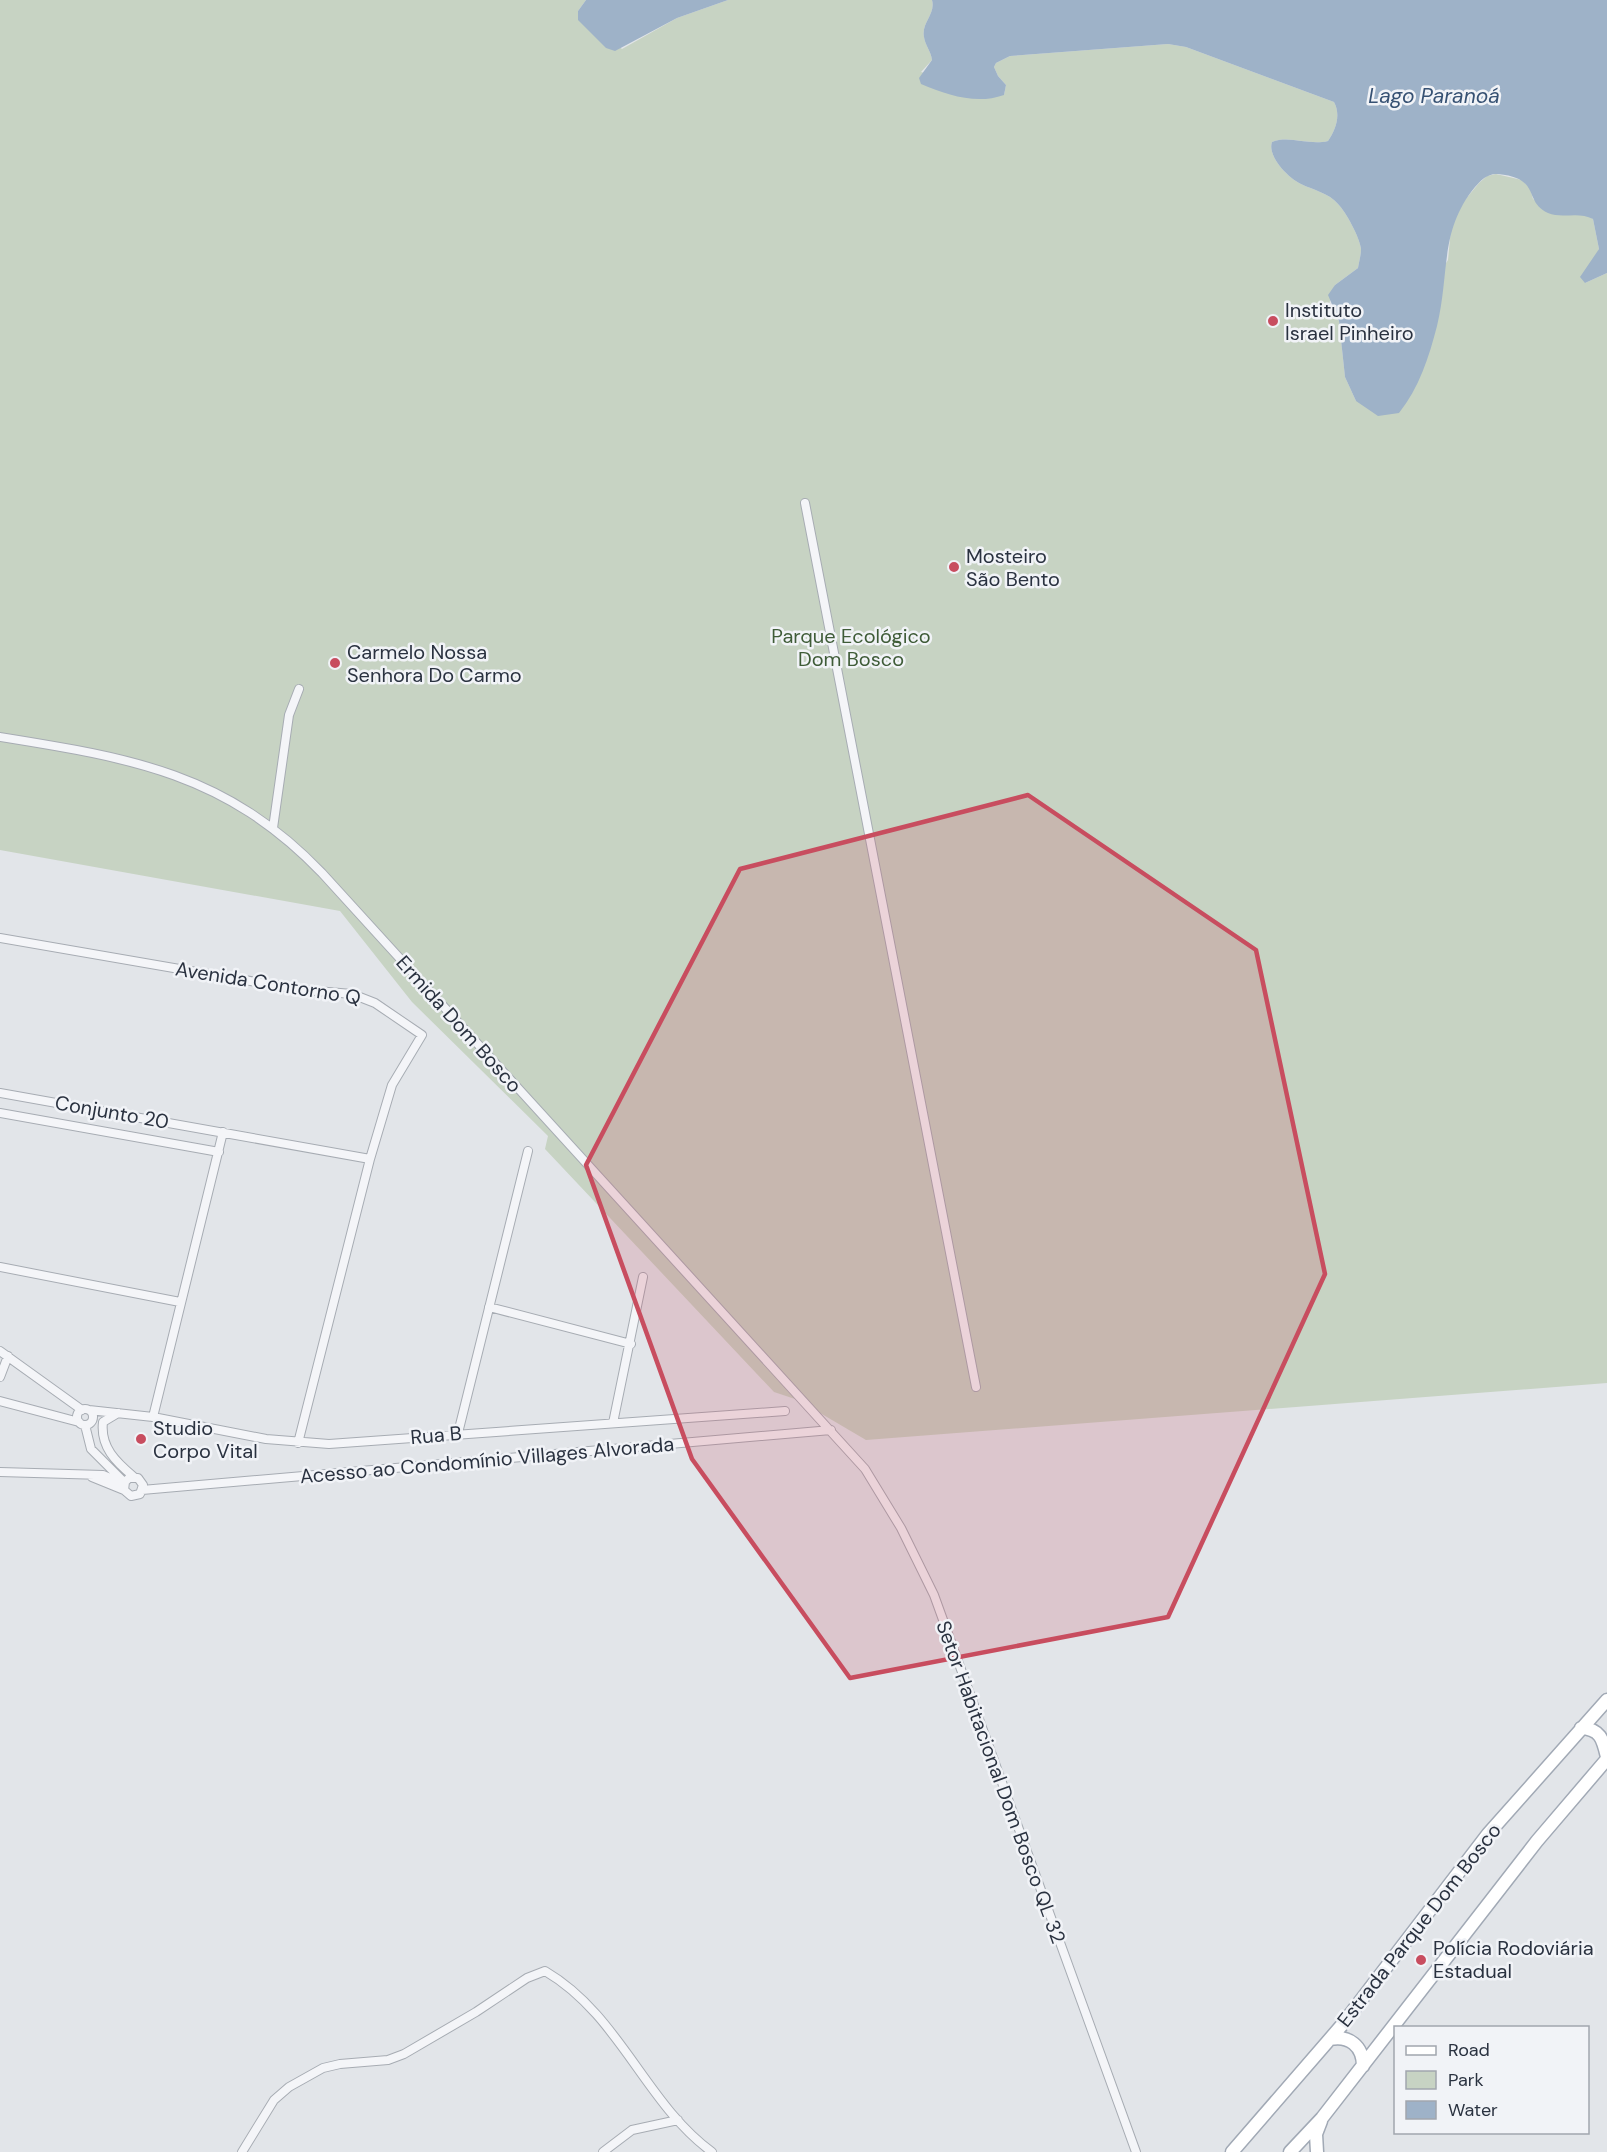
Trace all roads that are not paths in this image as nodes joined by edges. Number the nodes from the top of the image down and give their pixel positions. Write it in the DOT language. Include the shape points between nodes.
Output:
graph roads {
  1 [pos="805,503"];
  2 [pos="299,689"];
  3 [pos="0,737"];
  4 [pos="273,828"];
  5 [pos="0,938"];
  6 [pos="0,1093"];
  7 [pos="0,1113"];
  8 [pos="223,1132"];
  9 [pos="528,1151"];
  10 [pos="219,1152"];
  11 [pos="370,1159"];
  12 [pos="0,1267"];
  13 [pos="643,1277"];
  14 [pos="180,1302"];
  15 [pos="489,1306"];
  16 [pos="631,1344"];
  17 [pos="0,1351"];
  18 [pos="8,1356"];
  19 [pos="0,1377"];
  20 [pos="976,1387"];
  21 [pos="0,1401"];
  22 [pos="88,1411"];
  23 [pos="784,1411"];
  24 [pos="118,1413"];
  25 [pos="153,1417"];
  26 [pos="614,1423"];
  27 [pos="83,1426"];
  28 [pos="103,1426"];
  29 [pos="831,1430"];
  30 [pos="458,1433"];
  31 [pos="298,1443"];
  32 [pos="0,1472"];
  33 [pos="134,1477"];
  34 [pos="124,1485"];
  35 [pos="142,1490"];
  36 [pos="1607,1700"];
  37 [pos="1581,1728"];
  38 [pos="1607,1758"];
  39 [pos="1330,2039"];
  40 [pos="1363,2066"];
  41 [pos="1322,2118"];
  42 [pos="678,2120"];
  43 [pos="242,2152"];
  44 [pos="603,2152"];
  45 [pos="712,2152"];
  46 [pos="1136,2152"];
  47 [pos="1232,2152"];
  48 [pos="1290,2152"];
  49 [pos="1317,2152"];
  1 -- 20 [label="street"];
  2 -- 4 [label="street" via="289,715"];
  3 -- 4 [label="street, Ermida Dom Bosco" via="101,753 192,781"];
  4 -- 29 [label="street, Ermida Dom Bosco" via="322,873"];
  5 -- 11 [label="street, Avenida Contorno Q" via="305,990 352,994 375,1003 422,1037 392,1085"];
  6 -- 8 [label="street, Conjunto 20"];
  7 -- 10 [label="street, Conjunto 20"];
  8 -- 10 [label="street"];
  8 -- 11 [label="street, Conjunto 20"];
  9 -- 15 [label="street"];
  10 -- 14 [label="street"];
  11 -- 31 [label="street, Avenida Contorno Q"];
  12 -- 14 [label="street"];
  13 -- 16 [label="street"];
  14 -- 25 [label="street"];
  15 -- 16 [label="street"];
  15 -- 30 [label="street"];
  16 -- 26 [label="street"];
  17 -- 18 [label="street"];
  18 -- 19 [label="street"];
  18 -- 22 [label="street"];
  21 -- 27 [label="street"];
  22 -- 24 [label="street, Rua B"];
  22 -- 27 [label="street" via="92,1421"];
  22 -- 27 [label="street" via="78,1416"];
  22 -- 28 [label="street"];
  23 -- 26 [label="street, Rua B"];
  24 -- 25 [label="street, Rua B"];
  24 -- 28 [label="street"];
  25 -- 31 [label="street, Rua B"];
  26 -- 30 [label="street, Rua B"];
  27 -- 28 [label="street"];
  27 -- 34 [label="street" via="91,1449"];
  28 -- 33 [label="street" via="104,1442 111,1456"];
  29 -- 35 [label="street, Acesso ao Condomínio Villages Alvorada"];
  29 -- 46 [label="street, Setor Habitacional Dom Bosco QL 32" via="884,1497 934,1595"];
  30 -- 31 [label="street, Rua B"];
  32 -- 34 [label="street" via="88,1476"];
  33 -- 34 [label="street"];
  33 -- 35 [label="street" via="141,1482"];
  34 -- 35 [label="street" via="131,1496"];
  36 -- 37 [label="main road, Estrada Parque Dom Bosco"];
  37 -- 38 [label="main road" via="1600,1735"];
  37 -- 39 [label="main road, Estrada Parque Dom Bosco" via="1488,1834"];
  38 -- 40 [label="main road, Estrada Parque Dom Bosco" via="1537,1841"];
  39 -- 40 [label="main road" via="1344,2038 1357,2046"];
  39 -- 47 [label="main road, Estrada Parque Dom Bosco"];
  40 -- 41 [label="main road, Estrada Parque Dom Bosco"];
  41 -- 48 [label="main road, Estrada Parque Dom Bosco"];
  41 -- 49 [label="main road" via="1316,2134"];
  42 -- 43 [label="street" via="601,2017 569,1985 545,1971 527,1978 404,2054 388,2060 323,2068 289,2088 274,2100"];
  42 -- 44 [label="street" via="632,2130"];
  42 -- 45 [label="street"];
}
